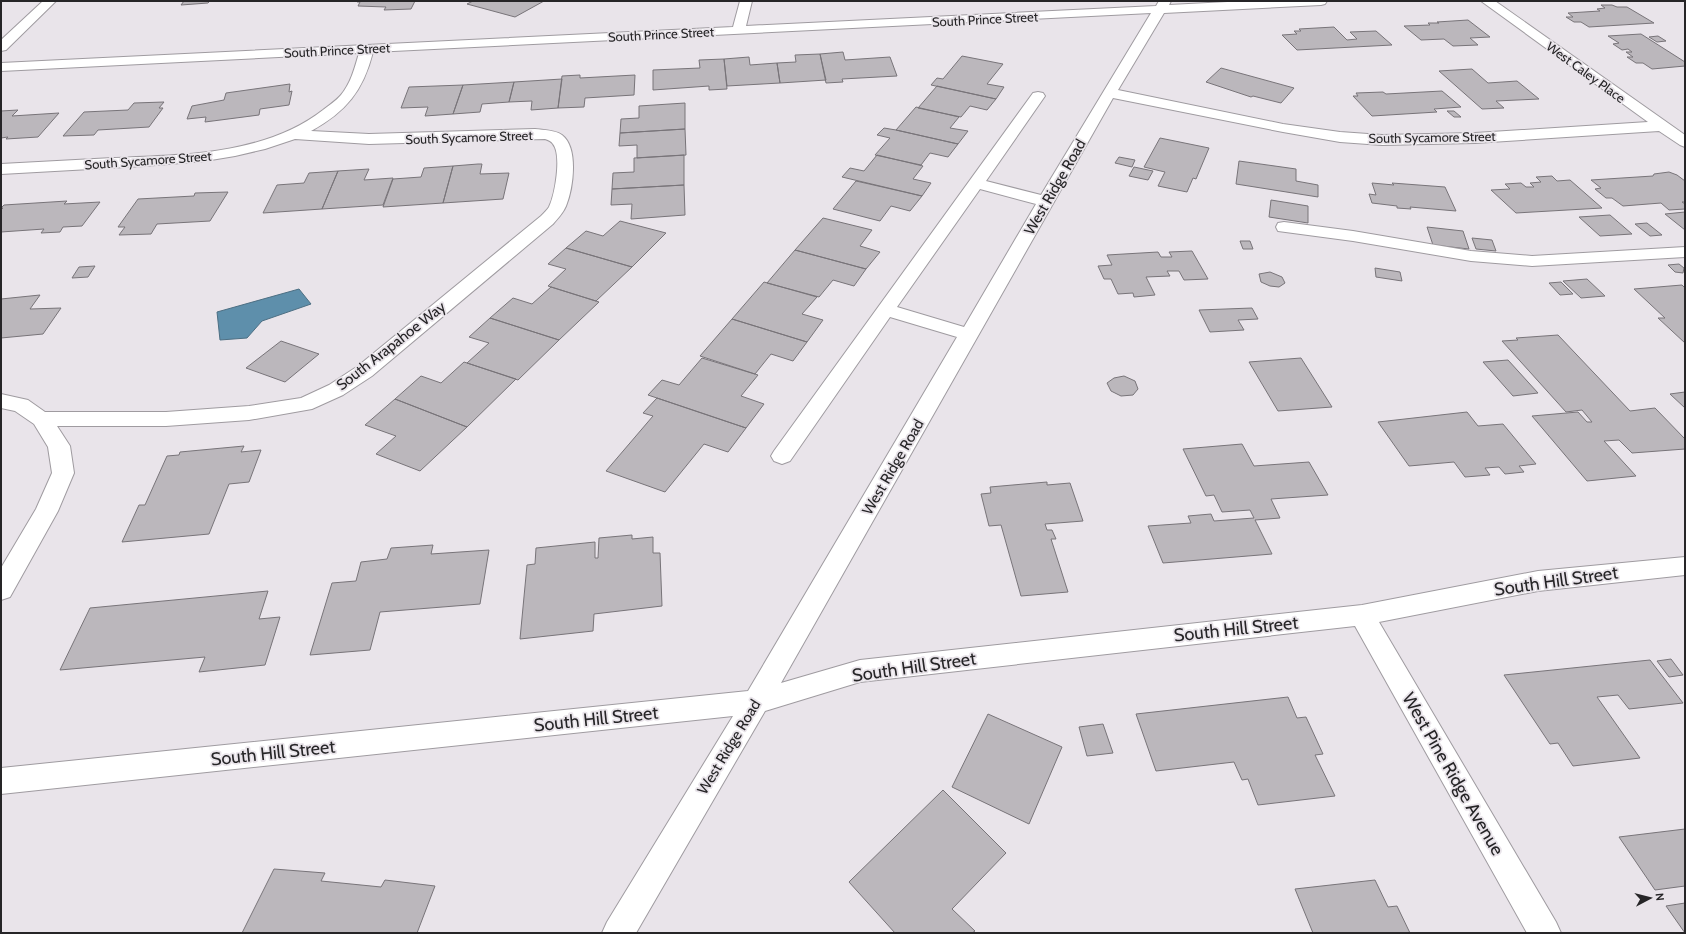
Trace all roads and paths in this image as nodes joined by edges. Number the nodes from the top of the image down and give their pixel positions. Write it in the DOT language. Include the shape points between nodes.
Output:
graph roads {
  1 [pos="50,1"];
  2 [pos="746,1"];
  3 [pos="1321,1"];
  4 [pos="1488,1"];
  5 [pos="1163,6"];
  6 [pos="739,30"];
  7 [pos="1,47"];
  8 [pos="367,48"];
  9 [pos="1,67"];
  10 [pos="1109,93"];
  11 [pos="1038,96"];
  12 [pos="1663,126"];
  13 [pos="292,134"];
  14 [pos="1685,142"];
  15 [pos="1,169"];
  16 [pos="976,183"];
  17 [pos="1047,202"];
  18 [pos="547,220"];
  19 [pos="1284,227"];
  20 [pos="1685,252"];
  21 [pos="886,310"];
  22 [pos="970,335"];
  23 [pos="1,401"];
  24 [pos="41,419"];
  25 [pos="782,456"];
  26 [pos="1685,566"];
  27 [pos="1,590"];
  28 [pos="1362,615"];
  29 [pos="756,702"];
  30 [pos="1,781"];
  31 [pos="618,933"];
  32 [pos="1545,933"];
  1 -- 7 [label="street"];
  2 -- 6 [label="street"];
  3 -- 5 [label="street, South Prince Street"];
  4 -- 12 [label="street, West Caley Place"];
  5 -- 6 [label="street, South Prince Street"];
  5 -- 10 [label="street, West Ridge Road"];
  6 -- 8 [label="street, South Prince Street"];
  8 -- 9 [label="street, South Prince Street"];
  8 -- 13 [label="street, South Sycamore Street" via="359,76 342,102 322,118"];
  10 -- 12 [label="street, South Sycamore Street" via="1283,128 1340,137 1382,140 1476,138"];
  10 -- 17 [label="street, West Ridge Road"];
  11 -- 16 [label="street"];
  12 -- 14 [label="street, West Caley Place"];
  13 -- 15 [label="street, South Sycamore Street" via="234,152 196,158"];
  13 -- 18 [label="street, South Sycamore Street" via="368,139 552,135 561,142 565,154 562,192 558,207"];
  16 -- 17 [label="street"];
  16 -- 21 [label="street"];
  17 -- 22 [label="street, West Ridge Road"];
  18 -- 24 [label="street, South Arapahoe Way" via="365,370 336,390 304,404 249,413 166,418"];
  19 -- 20 [label="street" via="1471,256 1532,261"];
  21 -- 22 [label="street"];
  21 -- 25 [label="street"];
  22 -- 29 [label="street, West Ridge Road"];
  23 -- 24 [label="street" via="21,405"];
  24 -- 27 [label="street" via="59,446 63,473 47,511"];
  26 -- 28 [label="street, South Hill Street" via="1538,581"];
  28 -- 29 [label="street, South Hill Street" via="860,671"];
  28 -- 32 [label="street, West Pine Ridge Avenue"];
  29 -- 30 [label="street, South Hill Street"];
  29 -- 31 [label="street, West Ridge Road"];
}
